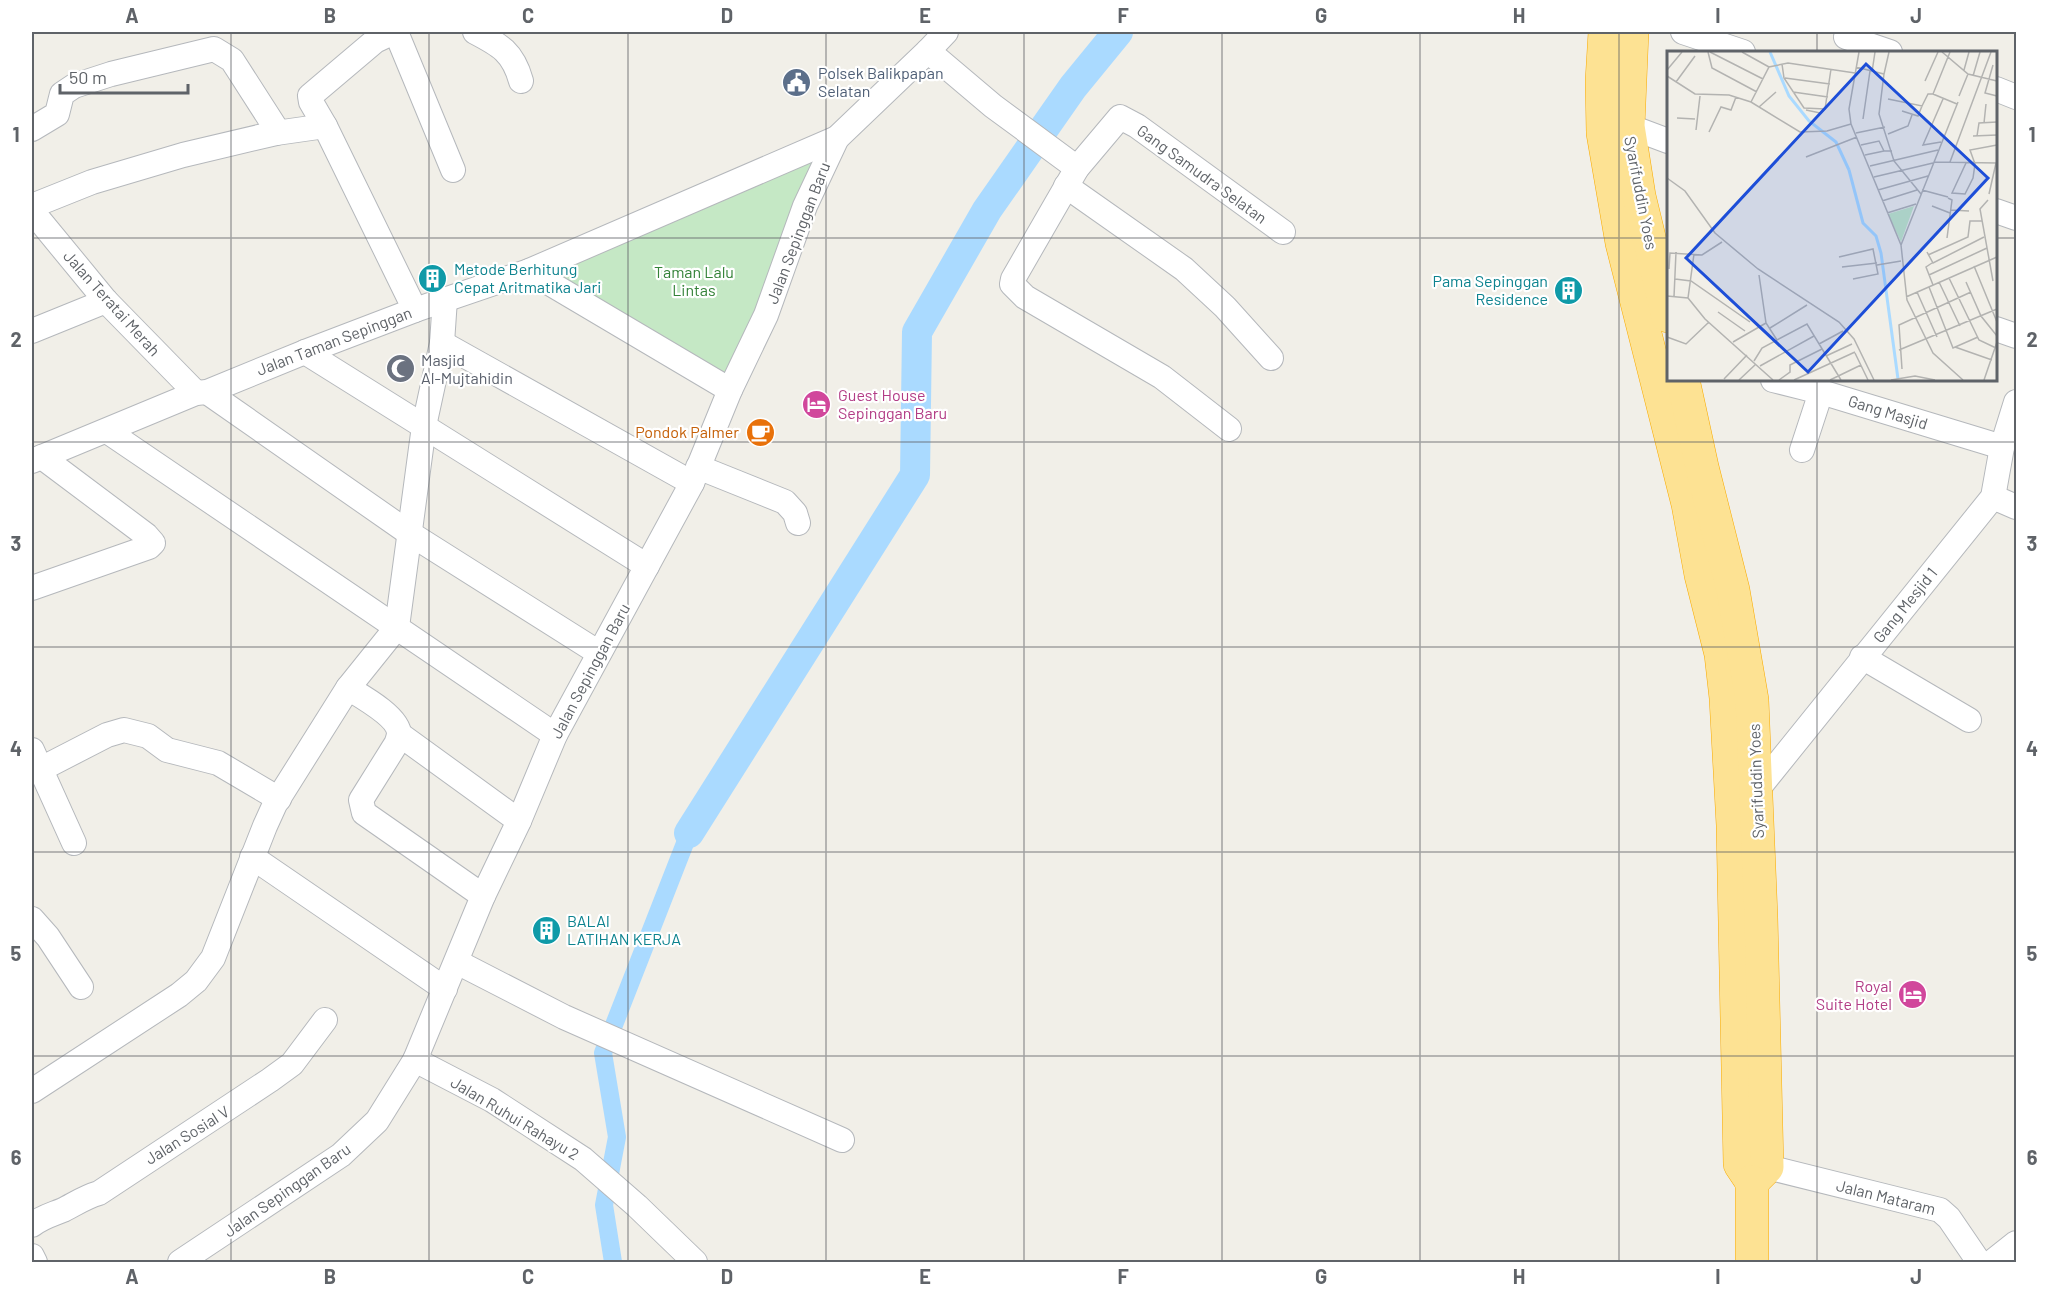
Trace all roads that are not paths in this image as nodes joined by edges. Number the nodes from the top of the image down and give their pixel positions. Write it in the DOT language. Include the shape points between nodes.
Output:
graph roads {
  1 [pos="475,32"];
  2 [pos="946,32"];
  3 [pos="1605,32"];
  4 [pos="1632,32"];
  5 [pos="1683,32"];
  6 [pos="383,34"];
  7 [pos="1846,40"];
  8 [pos="928,51"];
  9 [pos="1740,51"];
  10 [pos="1886,51"];
  11 [pos="521,81"];
  12 [pos="1997,90"];
  13 [pos="2016,97"];
  14 [pos="325,126"];
  15 [pos="1628,126"];
  16 [pos="32,129"];
  17 [pos="276,133"];
  18 [pos="837,138"];
  19 [pos="1667,141"];
  20 [pos="453,170"];
  21 [pos="1070,171"];
  22 [pos="32,206"];
  23 [pos="32,211"];
  24 [pos="1997,212"];
  25 [pos="2016,218"];
  26 [pos="1283,232"];
  27 [pos="529,272"];
  28 [pos="445,299"];
  29 [pos="106,301"];
  30 [pos="415,310"];
  31 [pos="1667,312"];
  32 [pos="1997,330"];
  33 [pos="32,331"];
  34 [pos="2016,336"];
  35 [pos="442,343"];
  36 [pos="304,352"];
  37 [pos="1271,358"];
  38 [pos="1683,381"];
  39 [pos="1777,381"];
  40 [pos="730,390"];
  41 [pos="1821,392"];
  42 [pos="201,393"];
  43 [pos="2016,402"];
  44 [pos="424,426"];
  45 [pos="1229,429"];
  46 [pos="107,430"];
  47 [pos="2002,447"];
  48 [pos="1802,450"];
  49 [pos="37,459"];
  50 [pos="695,475"];
  51 [pos="1993,497"];
  52 [pos="2016,507"];
  53 [pos="798,523"];
  54 [pos="408,533"];
  55 [pos="647,566"];
  56 [pos="32,588"];
  57 [pos="397,627"];
  58 [pos="599,653"];
  59 [pos="1862,657"];
  60 [pos="348,688"];
  61 [pos="1970,720"];
  62 [pos="399,734"];
  63 [pos="555,735"];
  64 [pos="36,759"];
  65 [pos="1757,790"];
  66 [pos="279,799"];
  67 [pos="519,821"];
  68 [pos="74,843"];
  69 [pos="252,857"];
  70 [pos="483,896"];
  71 [pos="32,919"];
  72 [pos="457,962"];
  73 [pos="81,987"];
  74 [pos="445,989"];
  75 [pos="325,1020"];
  76 [pos="415,1060"];
  77 [pos="32,1091"];
  78 [pos="842,1140"];
  79 [pos="1759,1175"];
  80 [pos="32,1225"];
  81 [pos="2016,1243"];
  82 [pos="32,1256"];
  83 [pos="35,1263"];
  84 [pos="180,1263"];
  85 [pos="695,1263"];
  86 [pos="1752,1263"];
  87 [pos="1979,1263"];
  88 [pos="1992,1263"];
  1 -- 11 [label="street" via="507,51"];
  2 -- 8 [label="street, Jalan Sepinggan Baru"];
  3 -- 79 [label="highway" via="1603,134 1622,243 1688,504 1721,654 1733,825 1740,1164"];
  4 -- 15 [label="highway, Syarifuddin Yoes"];
  5 -- 9 [label="street"];
  6 -- 14 [label="street" via="310,96"];
  6 -- 20 [label="street"];
  7 -- 10 [label="street"];
  8 -- 18 [label="street, Jalan Sepinggan Baru"];
  8 -- 21 [label="street"];
  12 -- 13 [label="street"];
  14 -- 17 [label="street"];
  14 -- 30 [label="street"];
  15 -- 19 [label="street"];
  15 -- 31 [label="highway, Syarifuddin Yoes" via="1639,196"];
  16 -- 17 [label="street" via="57,114 62,94 74,86 214,49 232,60"];
  17 -- 22 [label="street" via="160,161"];
  18 -- 27 [label="street, Jalan Taman Sepinggan"];
  18 -- 40 [label="street, Jalan Sepinggan Baru" via="805,206 766,315"];
  21 -- 26 [label="street, Gang Samudra Selatan" via="1120,117"];
  21 -- 37 [label="street" via="1225,307"];
  21 -- 45 [label="street" via="1013,279 1014,288 1162,377"];
  23 -- 29 [label="street, Jalan Teratai Merah"];
  24 -- 25 [label="street"];
  27 -- 28 [label="street, Jalan Taman Sepinggan"];
  27 -- 40 [label="street"];
  28 -- 30 [label="street, Jalan Taman Sepinggan"];
  28 -- 35 [label="street"];
  29 -- 33 [label="street"];
  29 -- 42 [label="street, Jalan Teratai Merah"];
  30 -- 36 [label="street, Jalan Taman Sepinggan"];
  32 -- 34 [label="street"];
  35 -- 44 [label="street"];
  35 -- 50 [label="street"];
  36 -- 42 [label="street, Jalan Taman Sepinggan"];
  36 -- 44 [label="street"];
  38 -- 65 [label="highway, Syarifuddin Yoes" via="1733,590 1752,700"];
  39 -- 41 [label="street, Gang Masjid"];
  40 -- 50 [label="street, Jalan Sepinggan Baru"];
  41 -- 47 [label="street, Gang Masjid"];
  41 -- 48 [label="street"];
  42 -- 46 [label="street, Jalan Taman Sepinggan"];
  42 -- 54 [label="street, Jalan Teratai Merah"];
  43 -- 47 [label="street, Gang Mesjid 1"];
  44 -- 54 [label="street"];
  44 -- 55 [label="street"];
  46 -- 49 [label="street, Jalan Taman Sepinggan"];
  46 -- 57 [label="street"];
  47 -- 51 [label="street, Gang Mesjid 1"];
  49 -- 56 [label="street" via="153,543"];
  50 -- 53 [label="street" via="785,502"];
  50 -- 55 [label="street, Jalan Sepinggan Baru"];
  51 -- 52 [label="street"];
  51 -- 59 [label="street, Gang Mesjid 1"];
  54 -- 57 [label="street"];
  54 -- 58 [label="street, Jalan Teratai Merah"];
  55 -- 58 [label="street, Jalan Sepinggan Baru"];
  57 -- 60 [label="street"];
  57 -- 63 [label="street"];
  58 -- 63 [label="street, Jalan Sepinggan Baru"];
  59 -- 61 [label="street"];
  59 -- 65 [label="street, Gang Mesjid 1"];
  60 -- 62 [label="street" via="376,706 396,725"];
  60 -- 66 [label="street"];
  62 -- 67 [label="street"];
  62 -- 70 [label="street" via="361,800 364,813"];
  63 -- 67 [label="street, Jalan Sepinggan Baru"];
  64 -- 66 [label="street" via="124,730 148,736 168,750 218,763"];
  64 -- 68 [label="street"];
  65 -- 79 [label="highway, Syarifuddin Yoes"];
  66 -- 69 [label="street"];
  67 -- 70 [label="street, Jalan Sepinggan Baru"];
  69 -- 74 [label="street"];
  69 -- 77 [label="street" via="213,958 196,981"];
  70 -- 72 [label="street, Jalan Sepinggan Baru"];
  71 -- 73 [label="street"];
  72 -- 74 [label="street, Jalan Sepinggan Baru"];
  72 -- 78 [label="street" via="564,1017"];
  74 -- 76 [label="street, Jalan Sepinggan Baru"];
  75 -- 80 [label="street, Jalan Sosial V" via="292,1064 270,1080 99,1193 47,1214"];
  76 -- 84 [label="street, Jalan Sepinggan Baru" via="377,1121 341,1155"];
  76 -- 85 [label="street, Jalan Ruhui Rahayu 2" via="492,1100 583,1159"];
  79 -- 86 [label="highway, Syarifuddin Yoes"];
  79 -- 87 [label="street, Jalan Mataram" via="1940,1210"];
  81 -- 88 [label="street"];
  82 -- 83 [label="street"];
}
